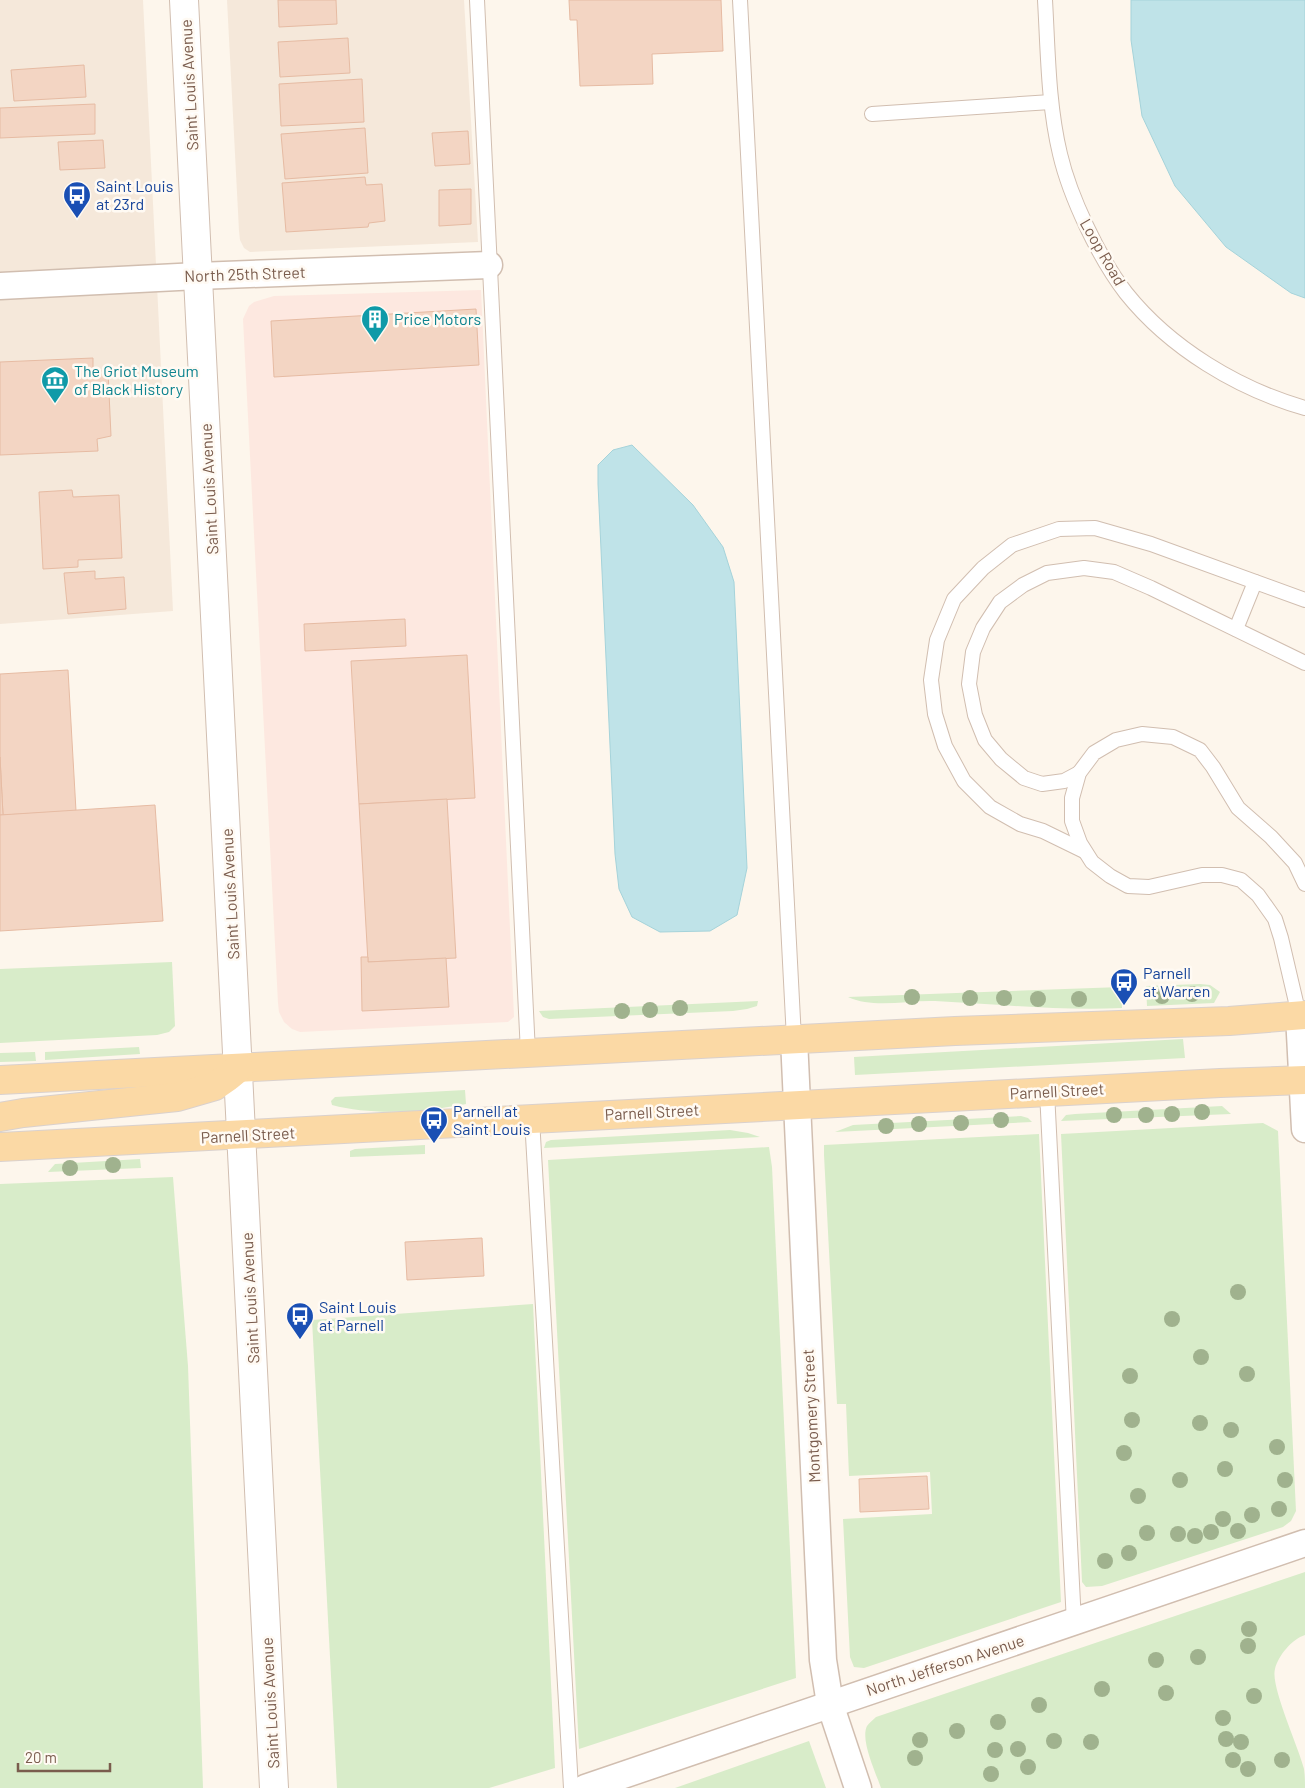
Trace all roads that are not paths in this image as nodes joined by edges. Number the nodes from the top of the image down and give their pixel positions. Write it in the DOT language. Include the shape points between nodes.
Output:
graph roads {
  1 [pos="184,0"];
  2 [pos="477,0"];
  3 [pos="740,0"];
  4 [pos="1045,0"];
  5 [pos="1051,102"];
  6 [pos="872,114"];
  7 [pos="489,265"];
  8 [pos="198,276"];
  9 [pos="0,286"];
  10 [pos="1305,408"];
  11 [pos="1255,582"];
  12 [pos="1305,600"];
  13 [pos="1236,629"];
  14 [pos="1305,663"];
  15 [pos="1079,773"];
  16 [pos="1084,851"];
  17 [pos="1305,884"];
  18 [pos="1303,1009"];
  19 [pos="794,1039"];
  20 [pos="528,1053"];
  21 [pos="239,1068"];
  22 [pos="0,1080"];
  23 [pos="1304,1080"];
  24 [pos="1047,1092"];
  25 [pos="797,1105"];
  26 [pos="0,1117"];
  27 [pos="532,1119"];
  28 [pos="1305,1129"];
  29 [pos="242,1135"];
  30 [pos="0,1147"];
  31 [pos="1305,1543"];
  32 [pos="1074,1622"];
  33 [pos="830,1704"];
  34 [pos="274,1788"];
  35 [pos="572,1788"];
  36 [pos="585,1788"];
  37 [pos="858,1788"];
  1 -- 8 [label="street, Saint Louis Avenue"];
  2 -- 7 [label="lane"];
  3 -- 19 [label="lane"];
  4 -- 5 [label="lane, Loop Road"];
  5 -- 6 [label="lane"];
  5 -- 10 [label="lane, Loop Road" via="1060,155 1077,206 1098,250 1126,293 1157,326 1196,357 1246,385"];
  7 -- 8 [label="street, North 25th Street"];
  7 -- 20 [label="lane"];
  8 -- 9 [label="street, North 25th Street"];
  8 -- 21 [label="street, Saint Louis Avenue"];
  11 -- 12 [label="lane"];
  11 -- 13 [label="lane"];
  11 -- 16 [label="lane" via="1151,544 1095,528 1059,530 1012,545 983,568 954,599 937,640 931,680 935,714 945,746 964,781 990,807 1020,824"];
  13 -- 14 [label="lane"];
  13 -- 15 [label="lane" via="1114,572 1084,568 1047,573 1000,602 983,628 973,652 969,684 975,715 986,740 1001,759 1024,778 1042,784 1064,781"];
  15 -- 16 [label="lane" via="1072,798 1072,821"];
  15 -- 17 [label="lane" via="1094,753 1116,740 1142,734 1173,737 1200,750 1238,808 1295,863"];
  16 -- 18 [label="lane" via="1092,862 1128,886 1149,887 1202,875 1242,880 1258,895 1275,919"];
  18 -- 19 [label="main road" via="1229,1021"];
  18 -- 23 [label="street"];
  19 -- 20 [label="main road"];
  19 -- 25 [label="street, Montgomery Street"];
  20 -- 21 [label="main road"];
  21 -- 22 [label="main road"];
  21 -- 26 [label="main road" via="215,1086 177,1098"];
  21 -- 29 [label="street, Saint Louis Avenue"];
  23 -- 24 [label="main road, Parnell Street"];
  23 -- 28 [label="street"];
  24 -- 25 [label="main road, Parnell Street"];
  24 -- 32 [label="lane"];
  25 -- 27 [label="main road, Parnell Street"];
  25 -- 33 [label="street, Montgomery Street" via="823,1660"];
  27 -- 29 [label="main road, Parnell Street"];
  27 -- 35 [label="lane"];
  29 -- 30 [label="main road, Parnell Street"];
  29 -- 34 [label="street, Saint Louis Avenue"];
  31 -- 32 [label="street, North Jefferson Avenue"];
  32 -- 33 [label="street, North Jefferson Avenue"];
  33 -- 36 [label="street, North Jefferson Avenue"];
  33 -- 37 [label="street, Montgomery Street"];
}
